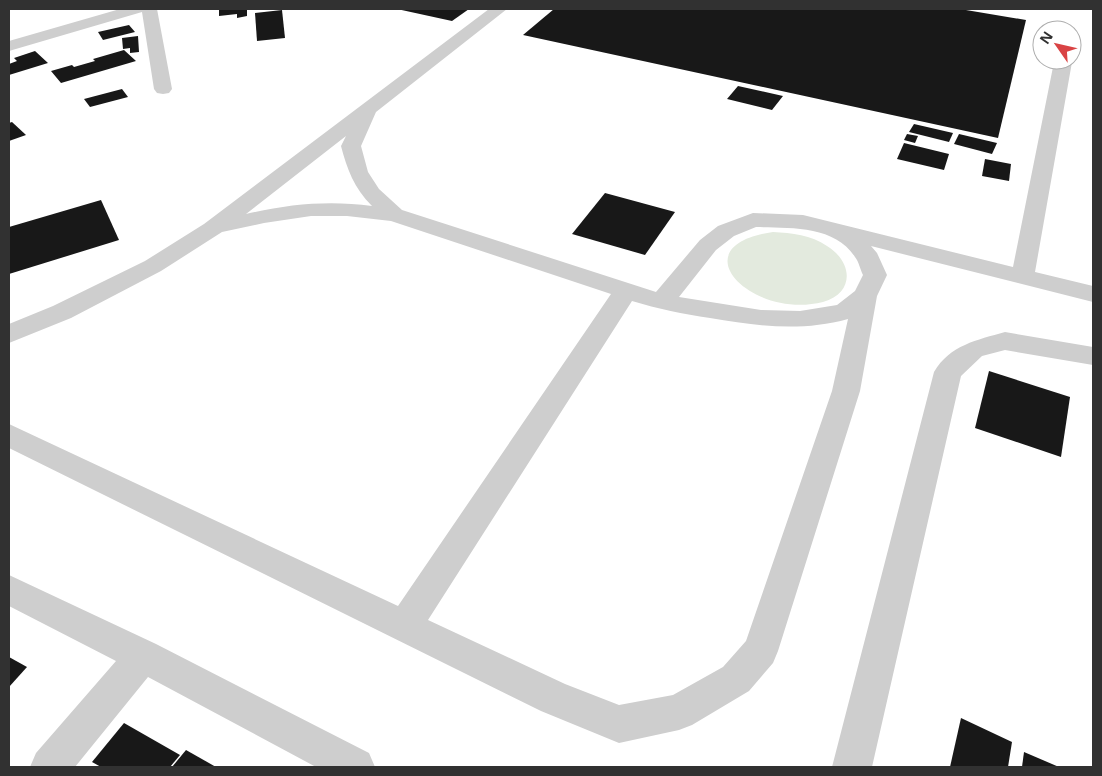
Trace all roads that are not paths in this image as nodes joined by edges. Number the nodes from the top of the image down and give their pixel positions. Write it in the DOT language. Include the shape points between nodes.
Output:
graph roads {
  1 [pos="136,9"];
  2 [pos="149,9"];
  3 [pos="499,9"];
  4 [pos="9,46"];
  5 [pos="1061,70"];
  6 [pos="163,89"];
  7 [pos="368,110"];
  8 [pos="394,215"];
  9 [pos="212,229"];
  10 [pos="840,231"];
  11 [pos="905,246"];
  12 [pos="1023,275"];
  13 [pos="870,285"];
  14 [pos="625,292"];
  15 [pos="1093,294"];
  16 [pos="661,302"];
  17 [pos="9,334"];
  18 [pos="1093,356"];
  19 [pos="9,436"];
  20 [pos="9,590"];
  21 [pos="405,625"];
  22 [pos="143,656"];
  23 [pos="50,767"];
  24 [pos="355,767"];
  25 [pos="852,767"];
  1 -- 4 [label="street"];
  2 -- 6 [label="street"];
  3 -- 7 [label="street"];
  5 -- 12 [label="street"];
  7 -- 8 [label="street" via="351,146 358,172 371,193"];
  7 -- 9 [label="street"];
  8 -- 9 [label="street" via="347,209 311,209"];
  8 -- 14 [label="street"];
  9 -- 17 [label="street" via="144,270 62,312"];
  10 -- 11 [label="street"];
  10 -- 13 [label="street" via="865,253"];
  10 -- 16 [label="street" via="803,222 753,220 726,231 708,246"];
  11 -- 12 [label="street"];
  11 -- 13 [label="street" via="891,256"];
  12 -- 15 [label="street"];
  13 -- 16 [label="street" via="844,312 800,319 761,318"];
  13 -- 21 [label="street" via="846,391 760,651 736,679 679,712 619,724 554,698"];
  14 -- 16 [label="street"];
  14 -- 21 [label="street"];
  18 -- 25 [label="street" via="1005,341 973,350 948,372"];
  19 -- 21 [label="street"];
  20 -- 22 [label="street"];
  22 -- 23 [label="street"];
  22 -- 24 [label="street"];
}
